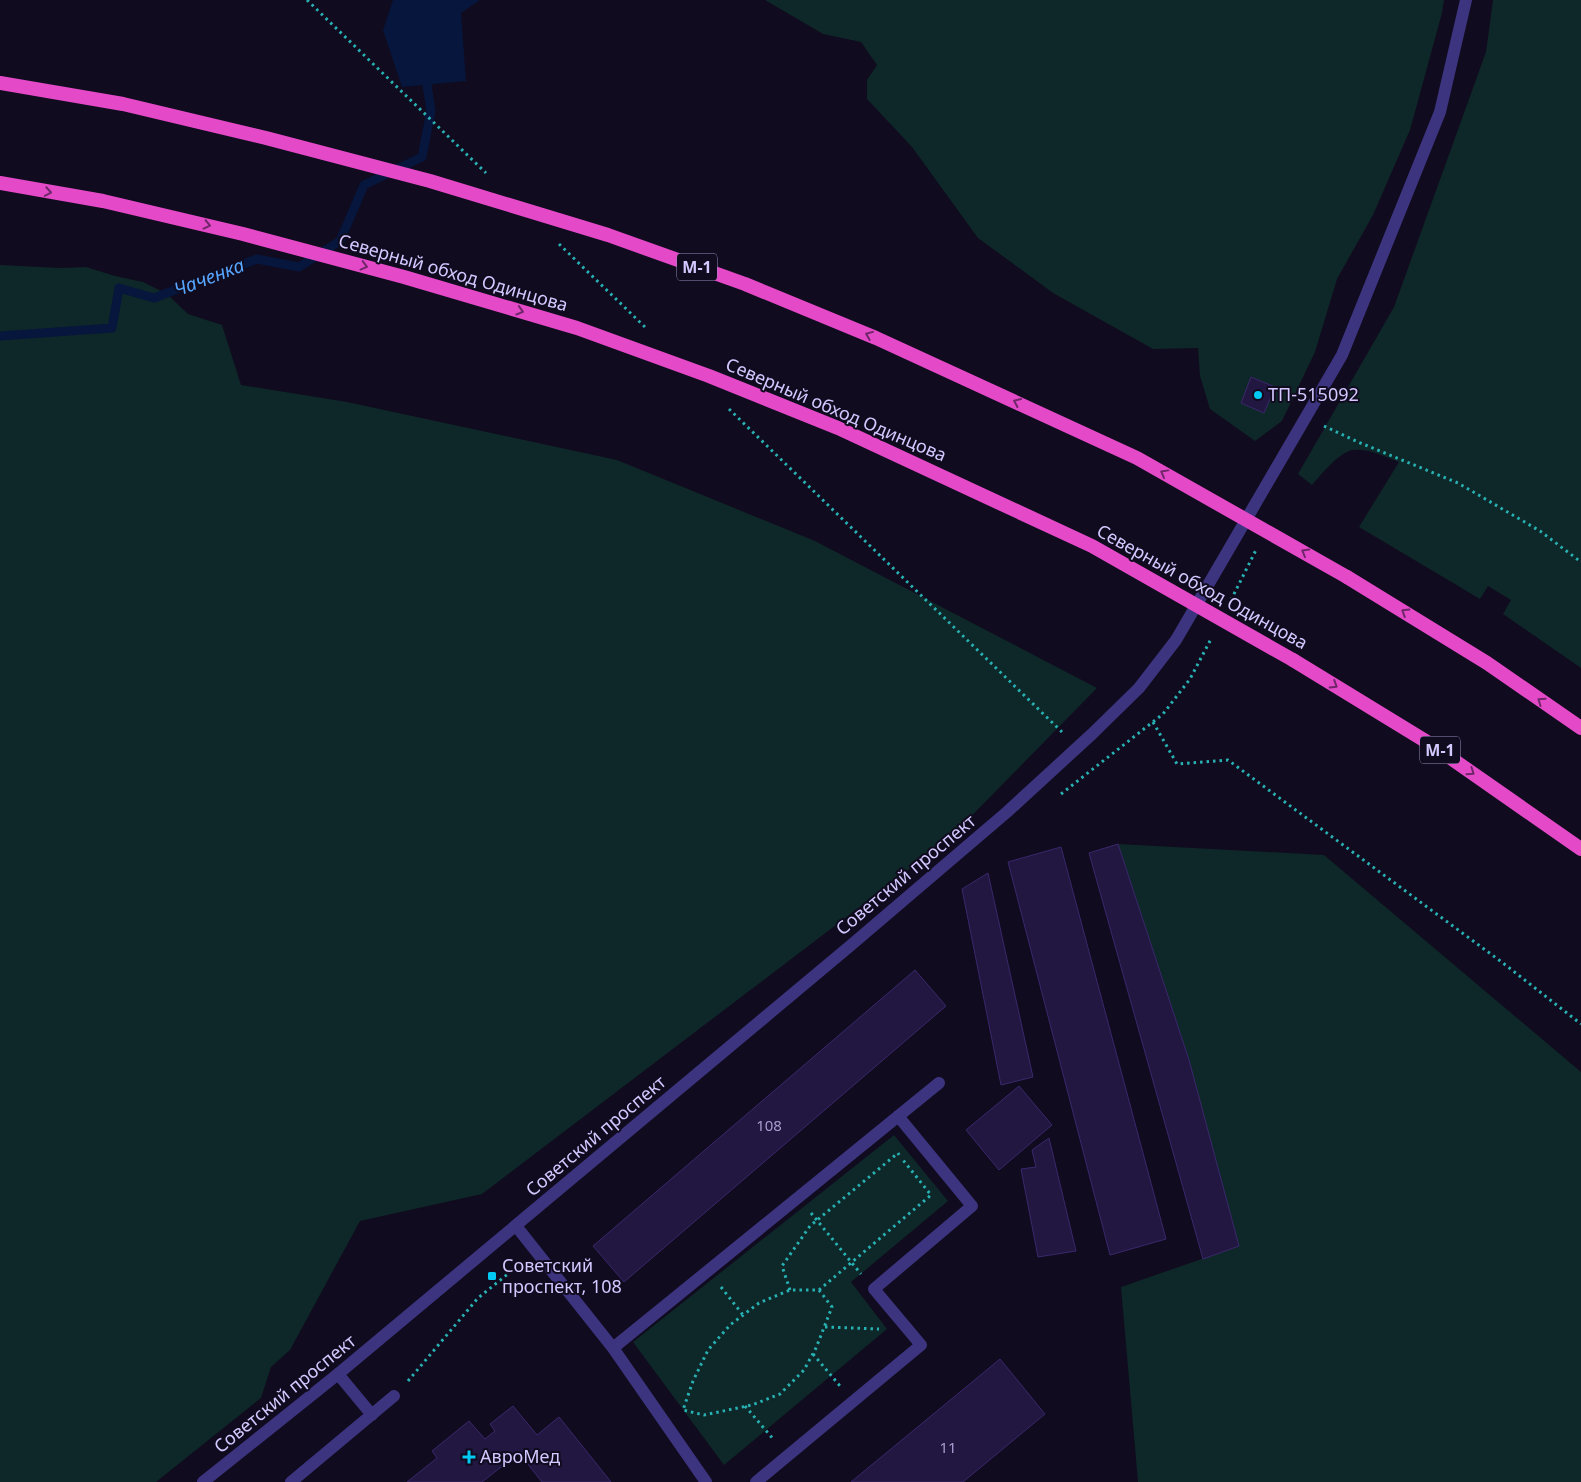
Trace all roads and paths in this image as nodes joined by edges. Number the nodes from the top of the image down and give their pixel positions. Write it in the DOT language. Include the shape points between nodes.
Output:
graph roads {
  1 [pos="1466,0"];
  2 [pos="0,83"];
  3 [pos="0,183"];
  4 [pos="1321,424"];
  5 [pos="1258,547"];
  6 [pos="1581,562"];
  7 [pos="1226,608"];
  8 [pos="1213,635"];
  9 [pos="1153,722"];
  10 [pos="1581,728"];
  11 [pos="1056,799"];
  12 [pos="1581,849"];
  13 [pos="1581,1024"];
  14 [pos="939,1083"];
  15 [pos="898,1116"];
  16 [pos="798,1197"];
  17 [pos="817,1220"];
  18 [pos="516,1226"];
  19 [pos="535,1251"];
  20 [pos="851,1262"];
  21 [pos="708,1271"];
  22 [pos="874,1289"];
  23 [pos="790,1290"];
  24 [pos="819,1290"];
  25 [pos="743,1315"];
  26 [pos="825,1327"];
  27 [pos="908,1330"];
  28 [pos="613,1348"];
  29 [pos="812,1354"];
  30 [pos="338,1374"];
  31 [pos="394,1396"];
  32 [pos="853,1401"];
  33 [pos="745,1406"];
  34 [pos="372,1415"];
  35 [pos="787,1456"];
  36 [pos="203,1482"];
  37 [pos="291,1482"];
  38 [pos="706,1482"];
  39 [pos="756,1482"];
  1 -- 18 [label="street, Советский проспект" via="1440,112 1342,355 1174,643 1139,688 1008,812"];
  10 -- 2 [label="highway, М-1, one-way, bridge" via="1487,662 1347,577 1137,458 876,338 745,284 608,235 430,181 132,106"];
  3 -- 12 [label="highway, Северный обход Одинцова / М-1, one-way, bridge" via="104,201 242,234 578,328 838,428 1092,546 1293,660 1432,745"];
  4 -- 6 [label="path" via="1458,483 1540,531"];
  5 -- 7 [label="path"];
  8 -- 9 [label="path" via="1190,679"];
  9 -- 11 [label="path"];
  9 -- 13 [label="path" via="1177,764 1228,760"];
  14 -- 15 [label="street"];
  15 -- 16 [label="street"];
  15 -- 22 [label="street" via="972,1206"];
  16 -- 17 [label="path"];
  16 -- 21 [label="street"];
  17 -- 20 [label="path"];
  17 -- 20 [label="path" via="898,1153 931,1195"];
  17 -- 23 [label="path" via="782,1266"];
  18 -- 19 [label="street"];
  18 -- 30 [label="street, Советский проспект"];
  19 -- 28 [label="street"];
  19 -- 31 [label="path" via="478,1298"];
  20 -- 22 [label="path"];
  20 -- 24 [label="path"];
  21 -- 25 [label="path"];
  21 -- 28 [label="street"];
  22 -- 27 [label="street"];
  23 -- 24 [label="path"];
  23 -- 25 [label="path" via="759,1303"];
  24 -- 26 [label="path" via="832,1307"];
  25 -- 33 [label="path" via="708,1350 683,1410 704,1415"];
  26 -- 27 [label="path"];
  26 -- 29 [label="path"];
  27 -- 32 [label="street" via="921,1345"];
  28 -- 38 [label="street"];
  29 -- 32 [label="path"];
  29 -- 33 [label="path" via="804,1370 780,1394"];
  30 -- 34 [label="street"];
  30 -- 36 [label="street, Советский проспект"];
  31 -- 34 [label="street"];
  32 -- 35 [label="street"];
  33 -- 35 [label="path"];
  34 -- 37 [label="street"];
  35 -- 39 [label="street"];
}
